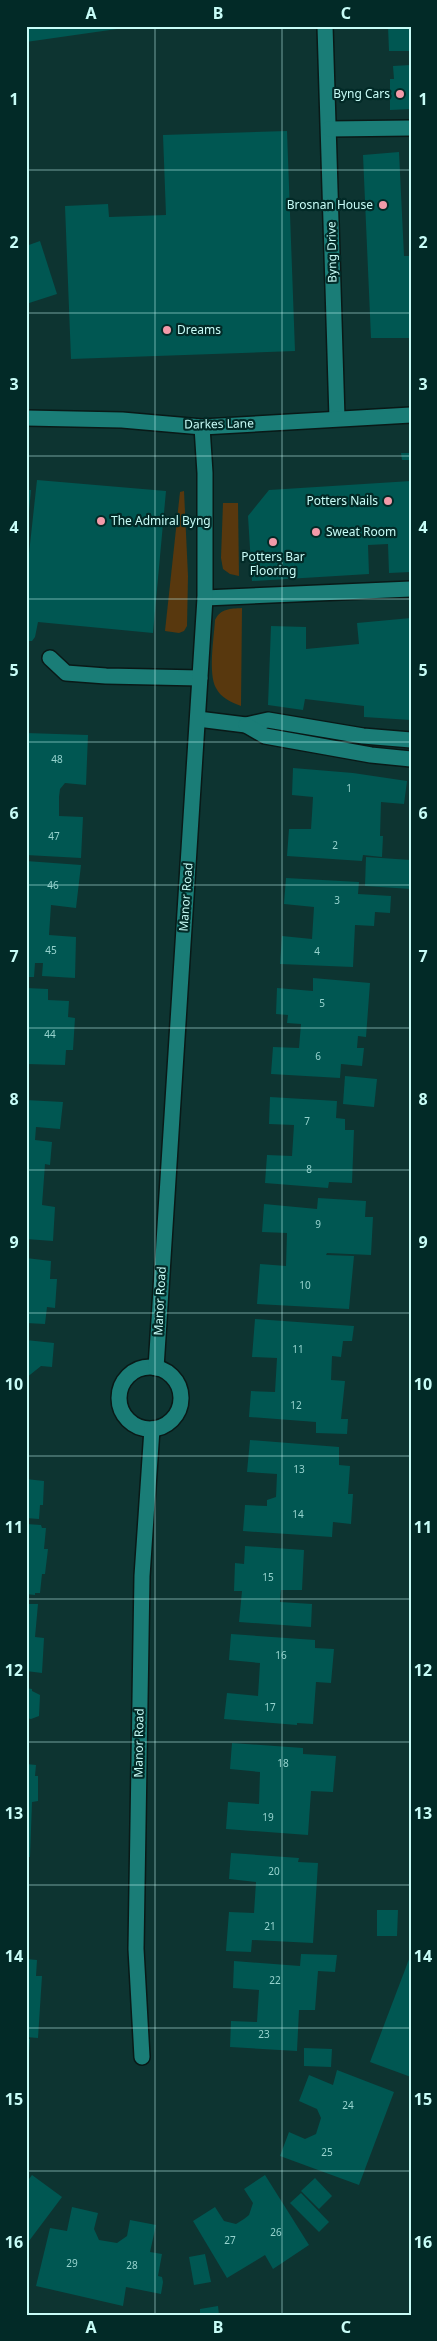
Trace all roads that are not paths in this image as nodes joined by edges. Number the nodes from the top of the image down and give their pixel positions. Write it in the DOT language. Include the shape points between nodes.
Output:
graph roads {
  1 [pos="326,26"];
  2 [pos="411,128"];
  3 [pos="329,129"];
  4 [pos="411,414"];
  5 [pos="26,418"];
  6 [pos="337,418"];
  7 [pos="202,427"];
  8 [pos="411,589"];
  9 [pos="205,598"];
  10 [pos="50,658"];
  11 [pos="200,678"];
  12 [pos="198,719"];
  13 [pos="246,725"];
  14 [pos="411,740"];
  15 [pos="411,758"];
  16 [pos="156,1368"];
  17 [pos="152,1429"];
  18 [pos="142,2057"];
  1 -- 3 [label="street, Byng Drive"];
  2 -- 3 [label="street"];
  3 -- 6 [label="street, Byng Drive"];
  4 -- 6 [label="street, Darkes Lane"];
  5 -- 7 [label="street, Darkes Lane" via="122,420"];
  6 -- 7 [label="street, Darkes Lane"];
  7 -- 9 [label="street, Manor Road"];
  8 -- 9 [label="street"];
  9 -- 11 [label="street, Manor Road"];
  10 -- 11 [label="street" via="66,673"];
  11 -- 12 [label="street, Manor Road"];
  12 -- 13 [label="street"];
  12 -- 16 [label="street, Manor Road"];
  13 -- 14 [label="street" via="268,720 363,736"];
  13 -- 15 [label="street" via="265,736 371,755"];
  16 -- 17 [label="street" via="178,1386 180,1405 176,1414 162,1427"];
  16 -- 17 [label="street" via="135,1370 124,1382 118,1396 124,1416 132,1424"];
  17 -- 18 [label="street, Manor Road" via="142,1576 136,1949"];
}
